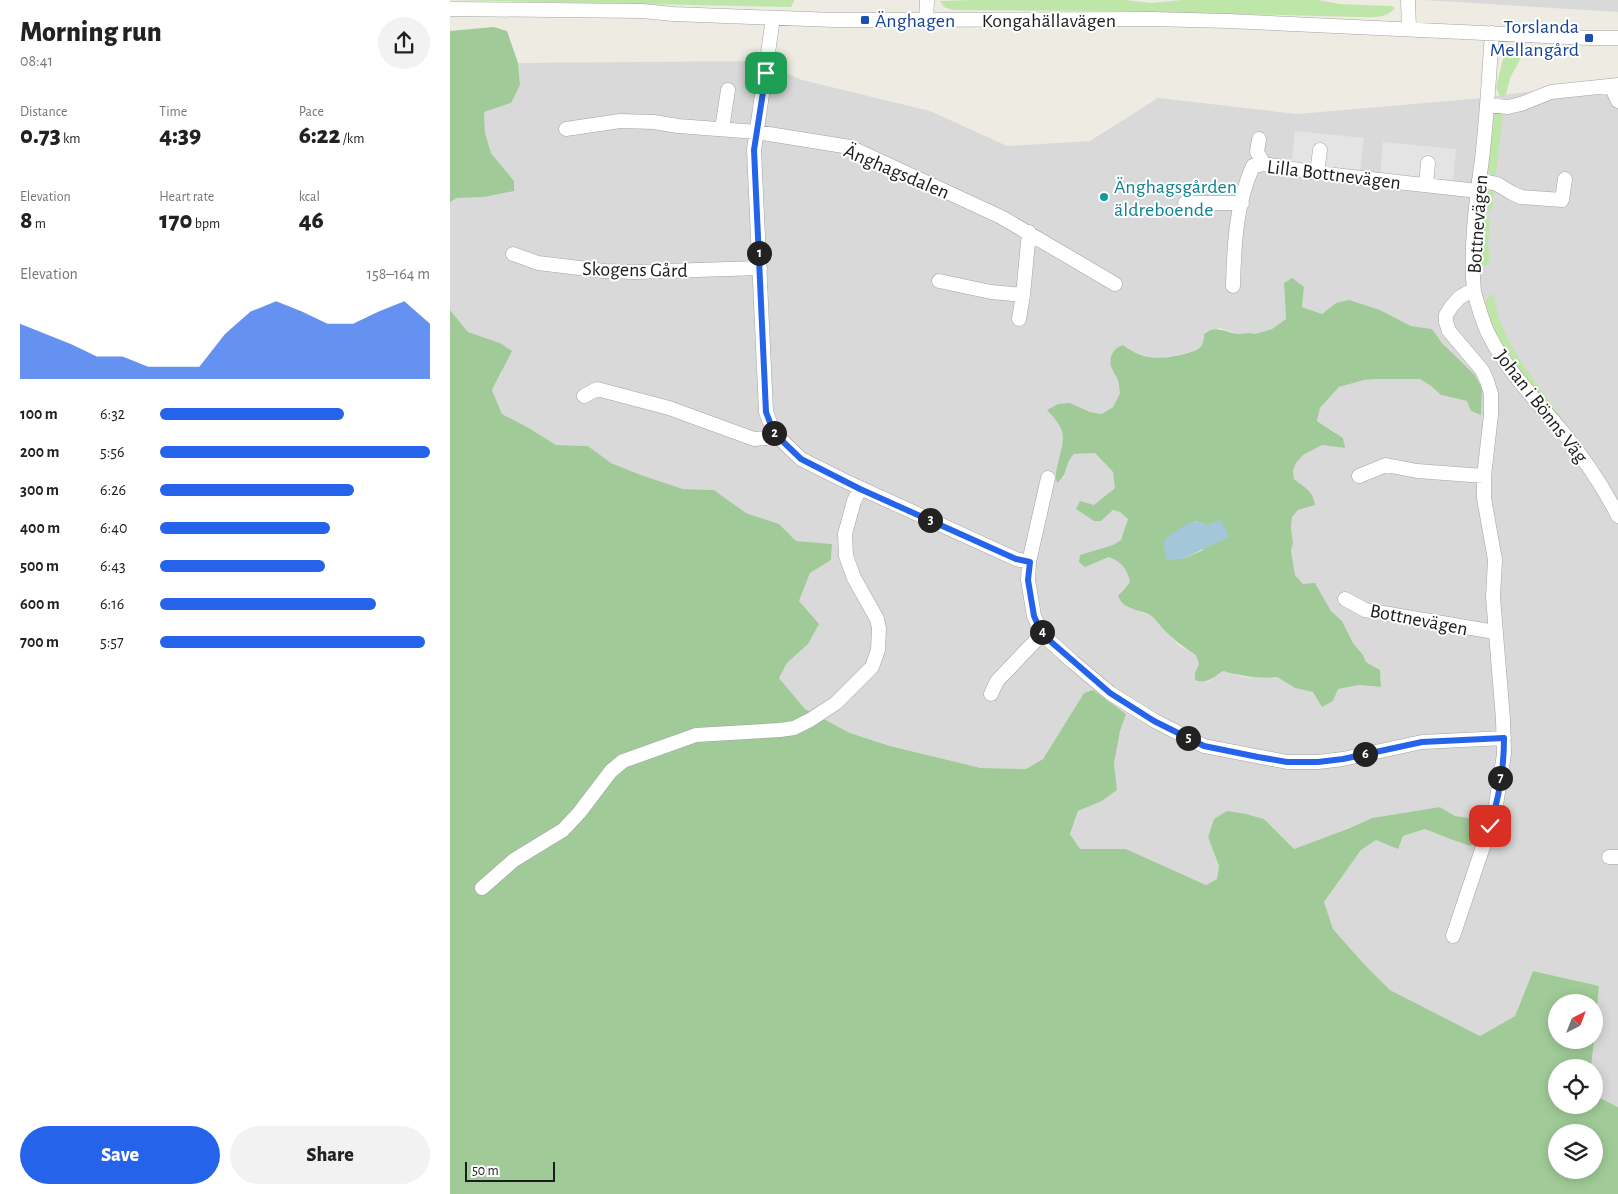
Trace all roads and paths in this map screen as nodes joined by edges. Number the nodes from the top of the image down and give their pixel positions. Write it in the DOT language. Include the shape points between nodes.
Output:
graph roads {
  1 [pos="926,0"];
  2 [pos="1408,0"];
  3 [pos="450,9"];
  4 [pos="774,18"];
  5 [pos="926,21"];
  6 [pos="1409,29"];
  7 [pos="1492,33"];
  8 [pos="1618,38"];
  9 [pos="1614,86"];
  10 [pos="728,90"];
  11 [pos="1618,101"];
  12 [pos="1487,105"];
  13 [pos="566,129"];
  14 [pos="722,129"];
  15 [pos="757,132"];
  16 [pos="1259,139"];
  17 [pos="1320,150"];
  18 [pos="1428,162"];
  19 [pos="1264,164"];
  20 [pos="1318,174"];
  21 [pos="1565,179"];
  22 [pos="1426,185"];
  23 [pos="1478,186"];
  24 [pos="1184,203"];
  25 [pos="1242,203"];
  26 [pos="1029,232"];
  27 [pos="513,254"];
  28 [pos="760,268"];
  29 [pos="939,281"];
  30 [pos="1115,284"];
  31 [pos="1233,286"];
  32 [pos="1474,292"];
  33 [pos="1023,295"];
  34 [pos="1019,319"];
  35 [pos="584,396"];
  36 [pos="774,433"];
  37 [pos="1359,476"];
  38 [pos="1484,476"];
  39 [pos="1048,478"];
  40 [pos="860,489"];
  41 [pos="1618,516"];
  42 [pos="1030,562"];
  43 [pos="1345,599"];
  44 [pos="1495,632"];
  45 [pos="1042,634"];
  46 [pos="991,694"];
  47 [pos="1504,738"];
  48 [pos="482,888"];
  49 [pos="1454,936"];
  1 -- 5 [label="street"];
  2 -- 6 [label="street"];
  3 -- 4 [label="street, Kongahällavägen" via="642,11"];
  4 -- 5 [label="street, Kongahällavägen"];
  4 -- 15 [label="street"];
  5 -- 6 [label="street, Kongahällavägen" via="1152,19"];
  6 -- 7 [label="street, Kongahällavägen"];
  7 -- 8 [label="street, Kongahällavägen"];
  7 -- 12 [label="street, Bottnevägen"];
  9 -- 11 [label="street"];
  9 -- 12 [label="street" via="1551,92 1508,107"];
  10 -- 14 [label="street"];
  12 -- 23 [label="street, Bottnevägen"];
  13 -- 14 [label="street" via="620,121"];
  14 -- 15 [label="street"];
  15 -- 26 [label="street, Änghagsdalen" via="850,147"];
  15 -- 28 [label="street" via="754,179"];
  16 -- 19 [label="street" via="1257,152"];
  17 -- 20 [label="street"];
  18 -- 22 [label="street"];
  19 -- 20 [label="street, Lilla Bottnevägen"];
  19 -- 25 [label="street, Lilla Bottnevägen" via="1254,166"];
  20 -- 22 [label="street, Lilla Bottnevägen"];
  21 -- 23 [label="street, Lilla Bottnevägen" via="1562,200 1521,197 1498,184"];
  22 -- 23 [label="street, Lilla Bottnevägen"];
  23 -- 32 [label="street, Bottnevägen" via="1473,229"];
  24 -- 25 [label="street"];
  25 -- 31 [label="street, Lilla Bottnevägen" via="1234,244"];
  26 -- 30 [label="street, Änghagsdalen"];
  26 -- 33 [label="street"];
  27 -- 28 [label="street, Skogens Gård" via="538,263 604,271"];
  28 -- 36 [label="street" via="766,412"];
  29 -- 33 [label="street"];
  32 -- 38 [label="street, Bottnevägen" via="1459,298 1446,315 1446,322 1449,331 1482,370 1491,394"];
  32 -- 41 [label="street, Johan i Bönns Väg" via="1490,338 1501,356 1563,432"];
  33 -- 34 [label="street"];
  35 -- 36 [label="street" via="597,389 669,408 754,440"];
  36 -- 40 [label="street" via="801,459"];
  37 -- 38 [label="street" via="1386,465 1417,471"];
  38 -- 44 [label="street, Bottnevägen" via="1484,498 1495,560"];
  39 -- 42 [label="street"];
  40 -- 42 [label="street" via="1016,559"];
  40 -- 48 [label="street" via="845,534 846,556 880,628 872,668 836,703 794,728 696,735 623,761 610,771 564,830 514,860"];
  42 -- 45 [label="street" via="1028,580 1034,616"];
  43 -- 44 [label="street, Bottnevägen" via="1365,610"];
  44 -- 47 [label="street, Bottnevägen"];
  45 -- 46 [label="street" via="997,681"];
  45 -- 47 [label="street" via="1110,693 1154,721 1204,746 1287,762 1318,762 1422,742"];
  47 -- 49 [label="street, Bottnevägen" via="1495,811"];
}
